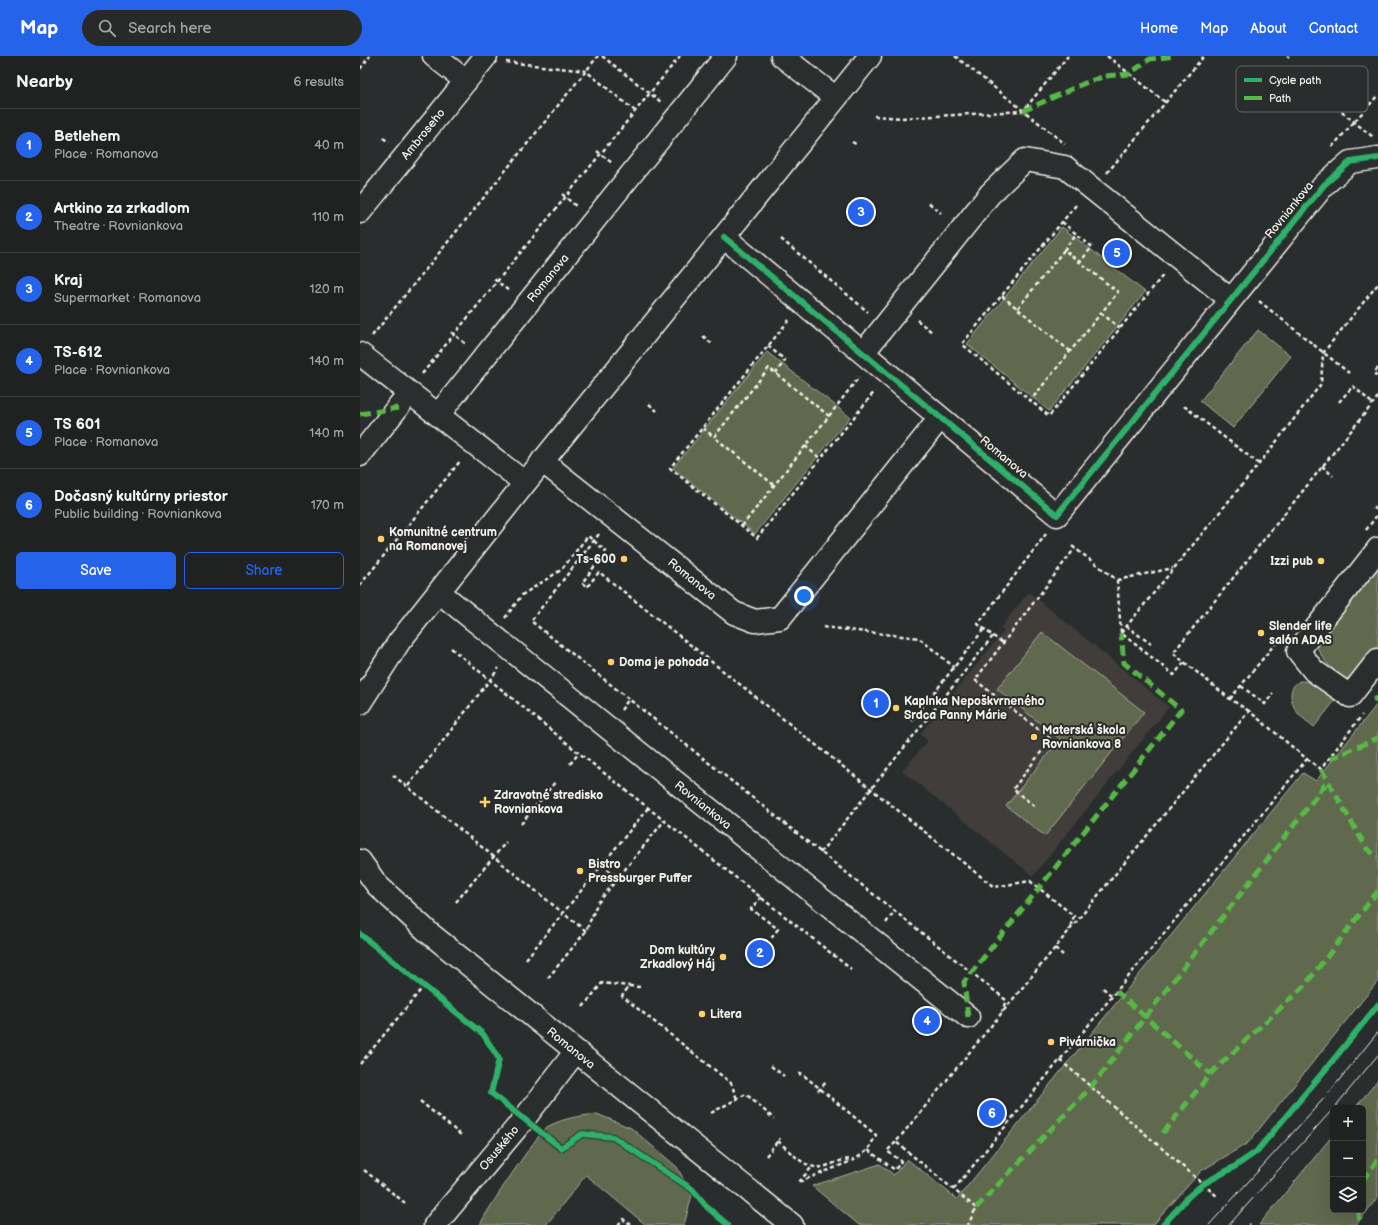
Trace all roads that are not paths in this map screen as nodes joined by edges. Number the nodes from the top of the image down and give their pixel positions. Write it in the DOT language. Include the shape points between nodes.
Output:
graph roads {
  1 [pos="434,56"];
  2 [pos="726,56"];
  3 [pos="782,56"];
  4 [pos="870,56"];
  5 [pos="485,58"];
  6 [pos="466,81"];
  7 [pos="836,98"];
  8 [pos="1377,149"];
  9 [pos="360,212"];
  10 [pos="724,238"];
  11 [pos="1230,299"];
  12 [pos="364,348"];
  13 [pos="863,353"];
  14 [pos="410,393"];
  15 [pos="438,415"];
  16 [pos="940,418"];
  17 [pos="360,455"];
  18 [pos="542,461"];
  19 [pos="525,483"];
  20 [pos="1378,550"];
  21 [pos="438,592"];
  22 [pos="1378,660"];
  23 [pos="360,703"];
  24 [pos="360,861"];
  25 [pos="968,1017"];
  26 [pos="576,1051"];
  27 [pos="435,1225"];
  28 [pos="792,1225"];
  1 -- 6 [label="street"];
  2 -- 15 [label="street, Romanova"];
  3 -- 7 [label="street"];
  4 -- 7 [label="street"];
  5 -- 6 [label="street, Ambroseho"];
  6 -- 9 [label="street, Ambroseho"];
  7 -- 10 [label="street"];
  8 -- 11 [label="street, Rovniankova" via="1350,162 1324,185"];
  10 -- 13 [label="street, Romanova"];
  10 -- 18 [label="street"];
  11 -- 13 [label="street" via="1065,167 1025,160 990,194"];
  11 -- 16 [label="street, Romanova" via="1057,515"];
  12 -- 14 [label="street"];
  13 -- 16 [label="street, Romanova"];
  14 -- 15 [label="street"];
  14 -- 17 [label="street"];
  15 -- 19 [label="street"];
  16 -- 18 [label="street, Romanova" via="780,618 755,621 734,613"];
  18 -- 19 [label="street"];
  19 -- 21 [label="street"];
  20 -- 22 [label="street" via="1298,651 1314,671 1350,696"];
  21 -- 23 [label="street" via="399,642"];
  21 -- 25 [label="street, Rovniankova"];
  24 -- 26 [label="street, Romanova" via="377,885 428,932"];
  26 -- 27 [label="street, Osuského" via="524,1119"];
  26 -- 28 [label="street, Romanova"];
}
